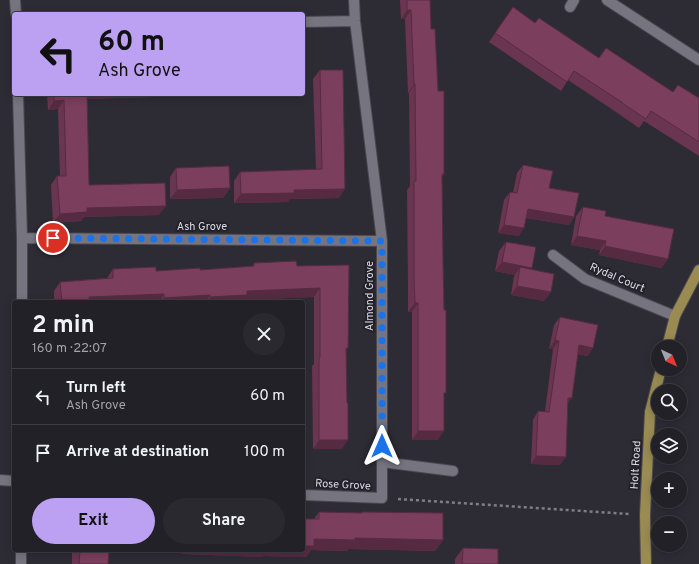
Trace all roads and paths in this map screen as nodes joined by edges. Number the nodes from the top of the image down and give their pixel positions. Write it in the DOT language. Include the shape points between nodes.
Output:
graph roads {
  1 [pos="15,0"];
  2 [pos="354,0"];
  3 [pos="608,0"];
  4 [pos="16,12"];
  5 [pos="355,21"];
  6 [pos="305,22"];
  7 [pos="699,60"];
  8 [pos="18,96"];
  9 [pos="22,238"];
  10 [pos="382,241"];
  11 [pos="553,255"];
  12 [pos="699,270"];
  13 [pos="22,300"];
  14 [pos="676,316"];
  15 [pos="669,340"];
  16 [pos="659,376"];
  17 [pos="382,462"];
  18 [pos="453,471"];
  19 [pos="0,480"];
  20 [pos="12,481"];
  21 [pos="305,495"];
  22 [pos="382,498"];
  23 [pos="645,515"];
  24 [pos="21,552"];
  25 [pos="21,564"];
  26 [pos="646,564"];
  1 -- 4 [label="street"];
  2 -- 5 [label="street, Almond Grove"];
  3 -- 7 [label="street"];
  5 -- 6 [label="street"];
  5 -- 10 [label="street, Almond Grove"];
  8 -- 9 [label="street"];
  9 -- 10 [label="street, Ash Grove"];
  9 -- 13 [label="street"];
  10 -- 17 [label="street, Almond Grove"];
  11 -- 14 [label="street, Rydal Court" via="585,279"];
  12 -- 14 [label="main road"];
  14 -- 15 [label="main road"];
  16 -- 23 [label="main road, Holt Road" via="650,412"];
  17 -- 18 [label="street"];
  17 -- 22 [label="street, Almond Grove"];
  19 -- 20 [label="street"];
  21 -- 22 [label="street, Rose Grove"];
  22 -- 23 [label="path"];
  23 -- 26 [label="main road, Holt Road"];
  24 -- 25 [label="street"];
}
